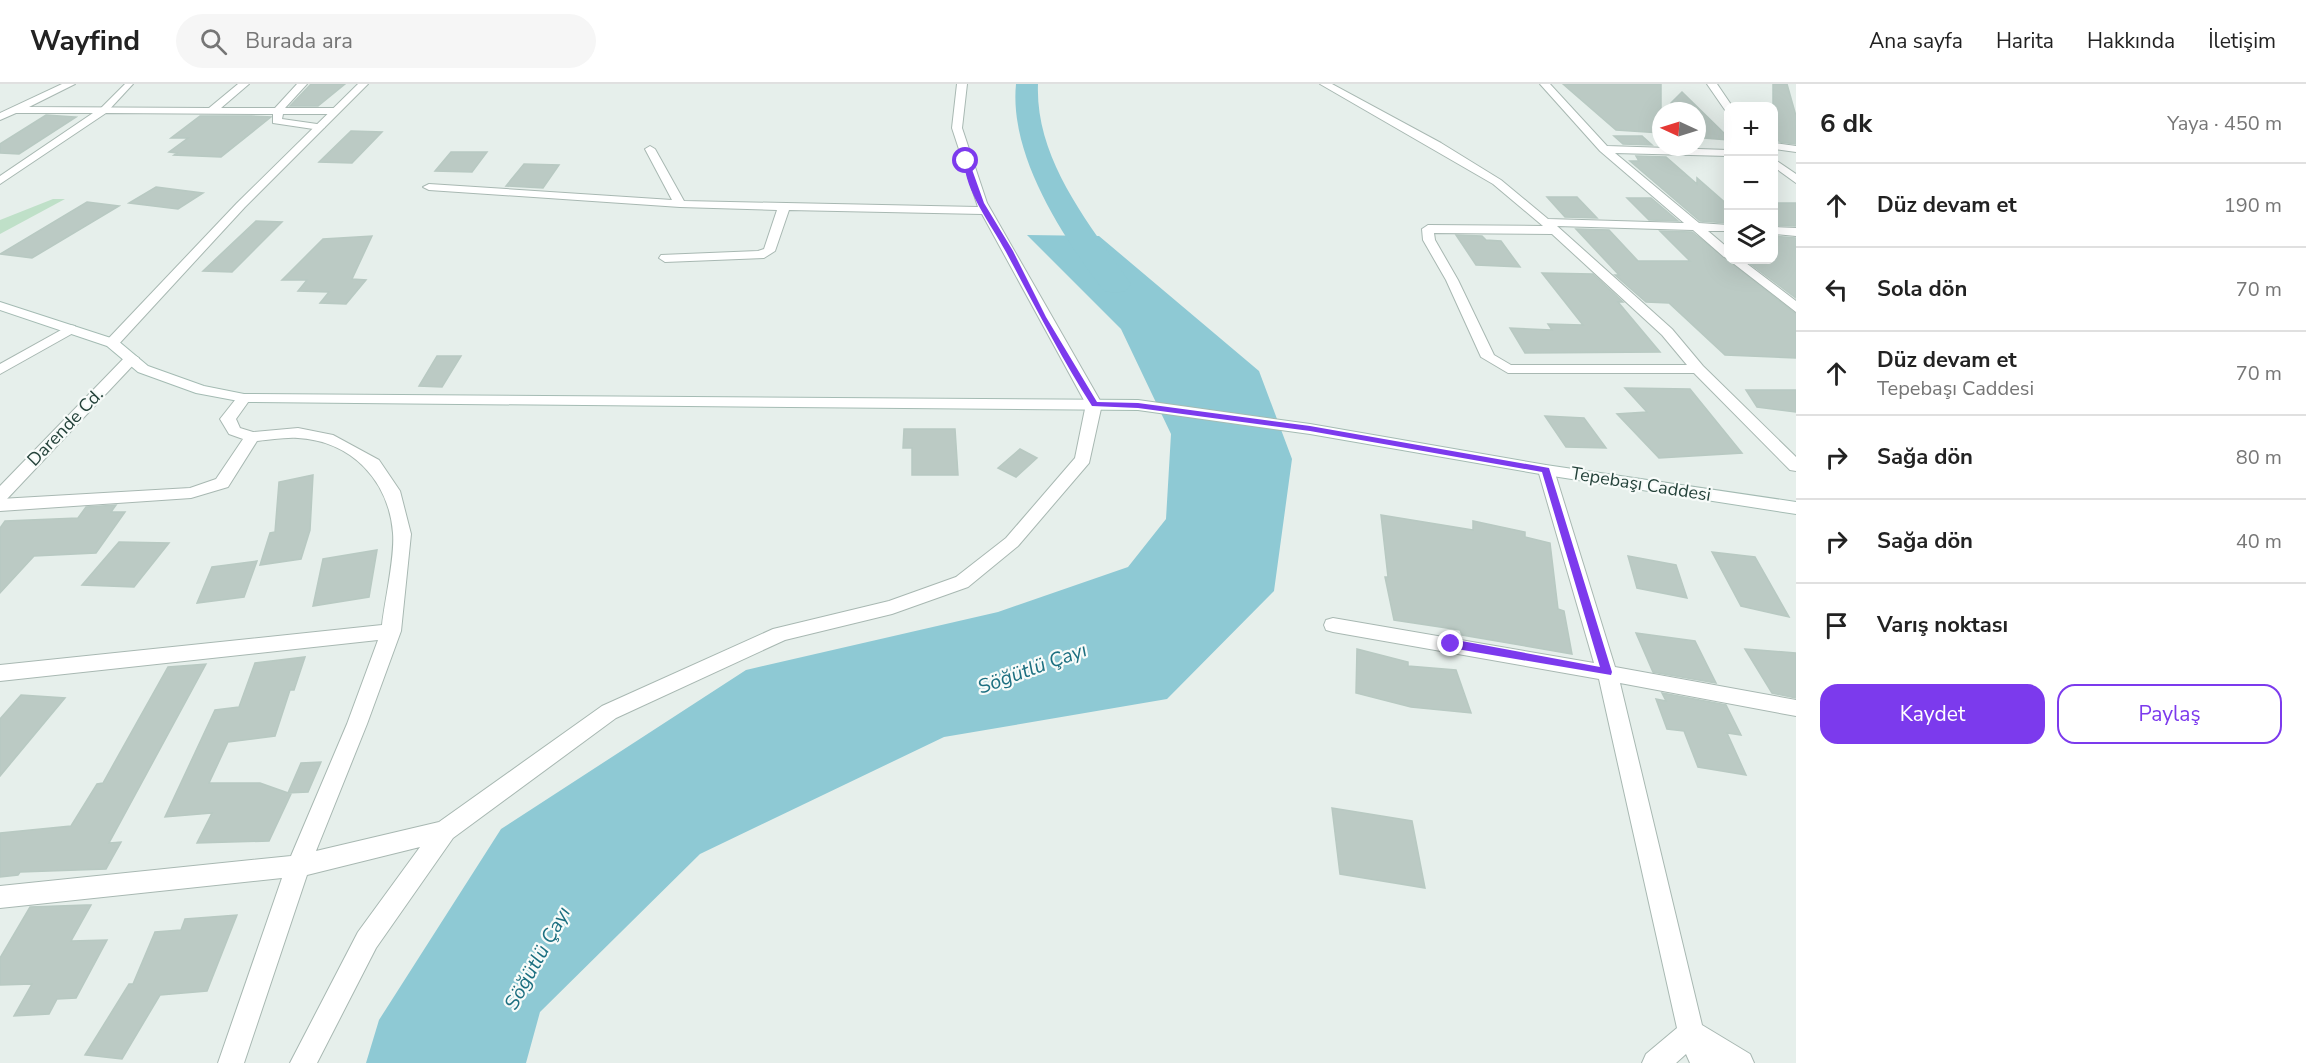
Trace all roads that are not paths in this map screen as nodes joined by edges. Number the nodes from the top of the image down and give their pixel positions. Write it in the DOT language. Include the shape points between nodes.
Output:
graph roads {
  1 [pos="70,84"];
  2 [pos="129,84"];
  3 [pos="244,84"];
  4 [pos="302,84"];
  5 [pos="363,84"];
  6 [pos="962,84"];
  7 [pos="1325,84"];
  8 [pos="1545,84"];
  9 [pos="1712,84"];
  10 [pos="1724,102"];
  11 [pos="213,109"];
  12 [pos="14,110"];
  13 [pos="104,110"];
  14 [pos="278,110"];
  15 [pos="335,111"];
  16 [pos="0,117"];
  17 [pos="320,127"];
  18 [pos="1778,147"];
  19 [pos="650,149"];
  20 [pos="1604,149"];
  21 [pos="1796,149"];
  22 [pos="1724,153"];
  23 [pos="1778,166"];
  24 [pos="1796,180"];
  25 [pos="0,181"];
  26 [pos="429,187"];
  27 [pos="680,204"];
  28 [pos="784,207"];
  29 [pos="985,211"];
  30 [pos="1550,226"];
  31 [pos="1694,226"];
  32 [pos="1724,228"];
  33 [pos="1778,231"];
  34 [pos="1796,232"];
  35 [pos="1724,251"];
  36 [pos="665,258"];
  37 [pos="1741,264"];
  38 [pos="0,306"];
  39 [pos="1796,308"];
  40 [pos="70,329"];
  41 [pos="112,343"];
  42 [pos="132,358"];
  43 [pos="1698,369"];
  44 [pos="0,370"];
  45 [pos="244,398"];
  46 [pos="1094,404"];
  47 [pos="252,437"];
  48 [pos="1796,466"];
  49 [pos="1546,470"];
  50 [pos="0,496"];
  51 [pos="0,505"];
  52 [pos="1796,508"];
  53 [pos="1333,625"];
  54 [pos="391,631"];
  55 [pos="1607,672"];
  56 [pos="0,674"];
  57 [pos="1796,708"];
  58 [pos="445,831"];
  59 [pos="298,866"];
  60 [pos="0,897"];
  61 [pos="1691,1033"];
  62 [pos="231,1063"];
  63 [pos="303,1063"];
  64 [pos="1655,1063"];
  65 [pos="1703,1063"];
  66 [pos="1741,1063"];
  1 -- 12 [label="street"];
  2 -- 13 [label="lane"];
  3 -- 11 [label="street"];
  4 -- 14 [label="street"];
  5 -- 15 [label="street"];
  6 -- 29 [label="street" via="957,128"];
  7 -- 30 [label="street" via="1497,182"];
  8 -- 20 [label="street"];
  9 -- 10 [label="street"];
  11 -- 13 [label="street"];
  11 -- 14 [label="street"];
  12 -- 13 [label="street"];
  12 -- 16 [label="street"];
  13 -- 25 [label="street"];
  14 -- 15 [label="street"];
  14 -- 17 [label="street" via="277,121"];
  15 -- 17 [label="street"];
  17 -- 41 [label="street"];
  18 -- 21 [label="street"];
  19 -- 27 [label="street"];
  20 -- 22 [label="street"];
  20 -- 31 [label="street"];
  23 -- 24 [label="street"];
  26 -- 27 [label="street"];
  27 -- 28 [label="street"];
  28 -- 29 [label="street"];
  28 -- 36 [label="street" via="769,251 759,255"];
  29 -- 46 [label="street"];
  30 -- 31 [label="street"];
  30 -- 43 [label="street" via="1667,332"];
  30 -- 43 [label="street" via="1428,229 1429,240 1488,357 1508,369"];
  31 -- 32 [label="street"];
  31 -- 35 [label="street"];
  33 -- 34 [label="street"];
  37 -- 39 [label="street"];
  38 -- 40 [label="street, Tepebaşı Caddesi"];
  40 -- 41 [label="street, Tepebaşı Caddesi"];
  40 -- 44 [label="street"];
  41 -- 42 [label="street, Tepebaşı Caddesi"];
  42 -- 45 [label="street, Tepebaşı Caddesi" via="143,369 201,390"];
  42 -- 50 [label="street, Darende Cd."];
  43 -- 48 [label="street"];
  45 -- 46 [label="street, Tepebaşı Caddesi"];
  45 -- 47 [label="street" via="228,418 234,431"];
  46 -- 49 [label="street, Tepebaşı Caddesi" via="1138,405 1310,429"];
  46 -- 58 [label="street" via="1083,459 1012,542 962,582 892,607 780,634 609,712"];
  47 -- 51 [label="street" via="222,483 191,493"];
  47 -- 54 [label="street" via="298,433 333,440 373,464 392,491 402,534"];
  49 -- 52 [label="street, Tepebaşı Caddesi"];
  49 -- 55 [label="street"];
  53 -- 55 [label="street"];
  54 -- 56 [label="street"];
  54 -- 59 [label="street"];
  55 -- 57 [label="street"];
  55 -- 61 [label="street"];
  58 -- 59 [label="street"];
  58 -- 63 [label="street" via="367,940"];
  59 -- 60 [label="street"];
  59 -- 62 [label="street"];
  61 -- 64 [label="street"];
  61 -- 65 [label="street"];
  61 -- 66 [label="street"];
}
